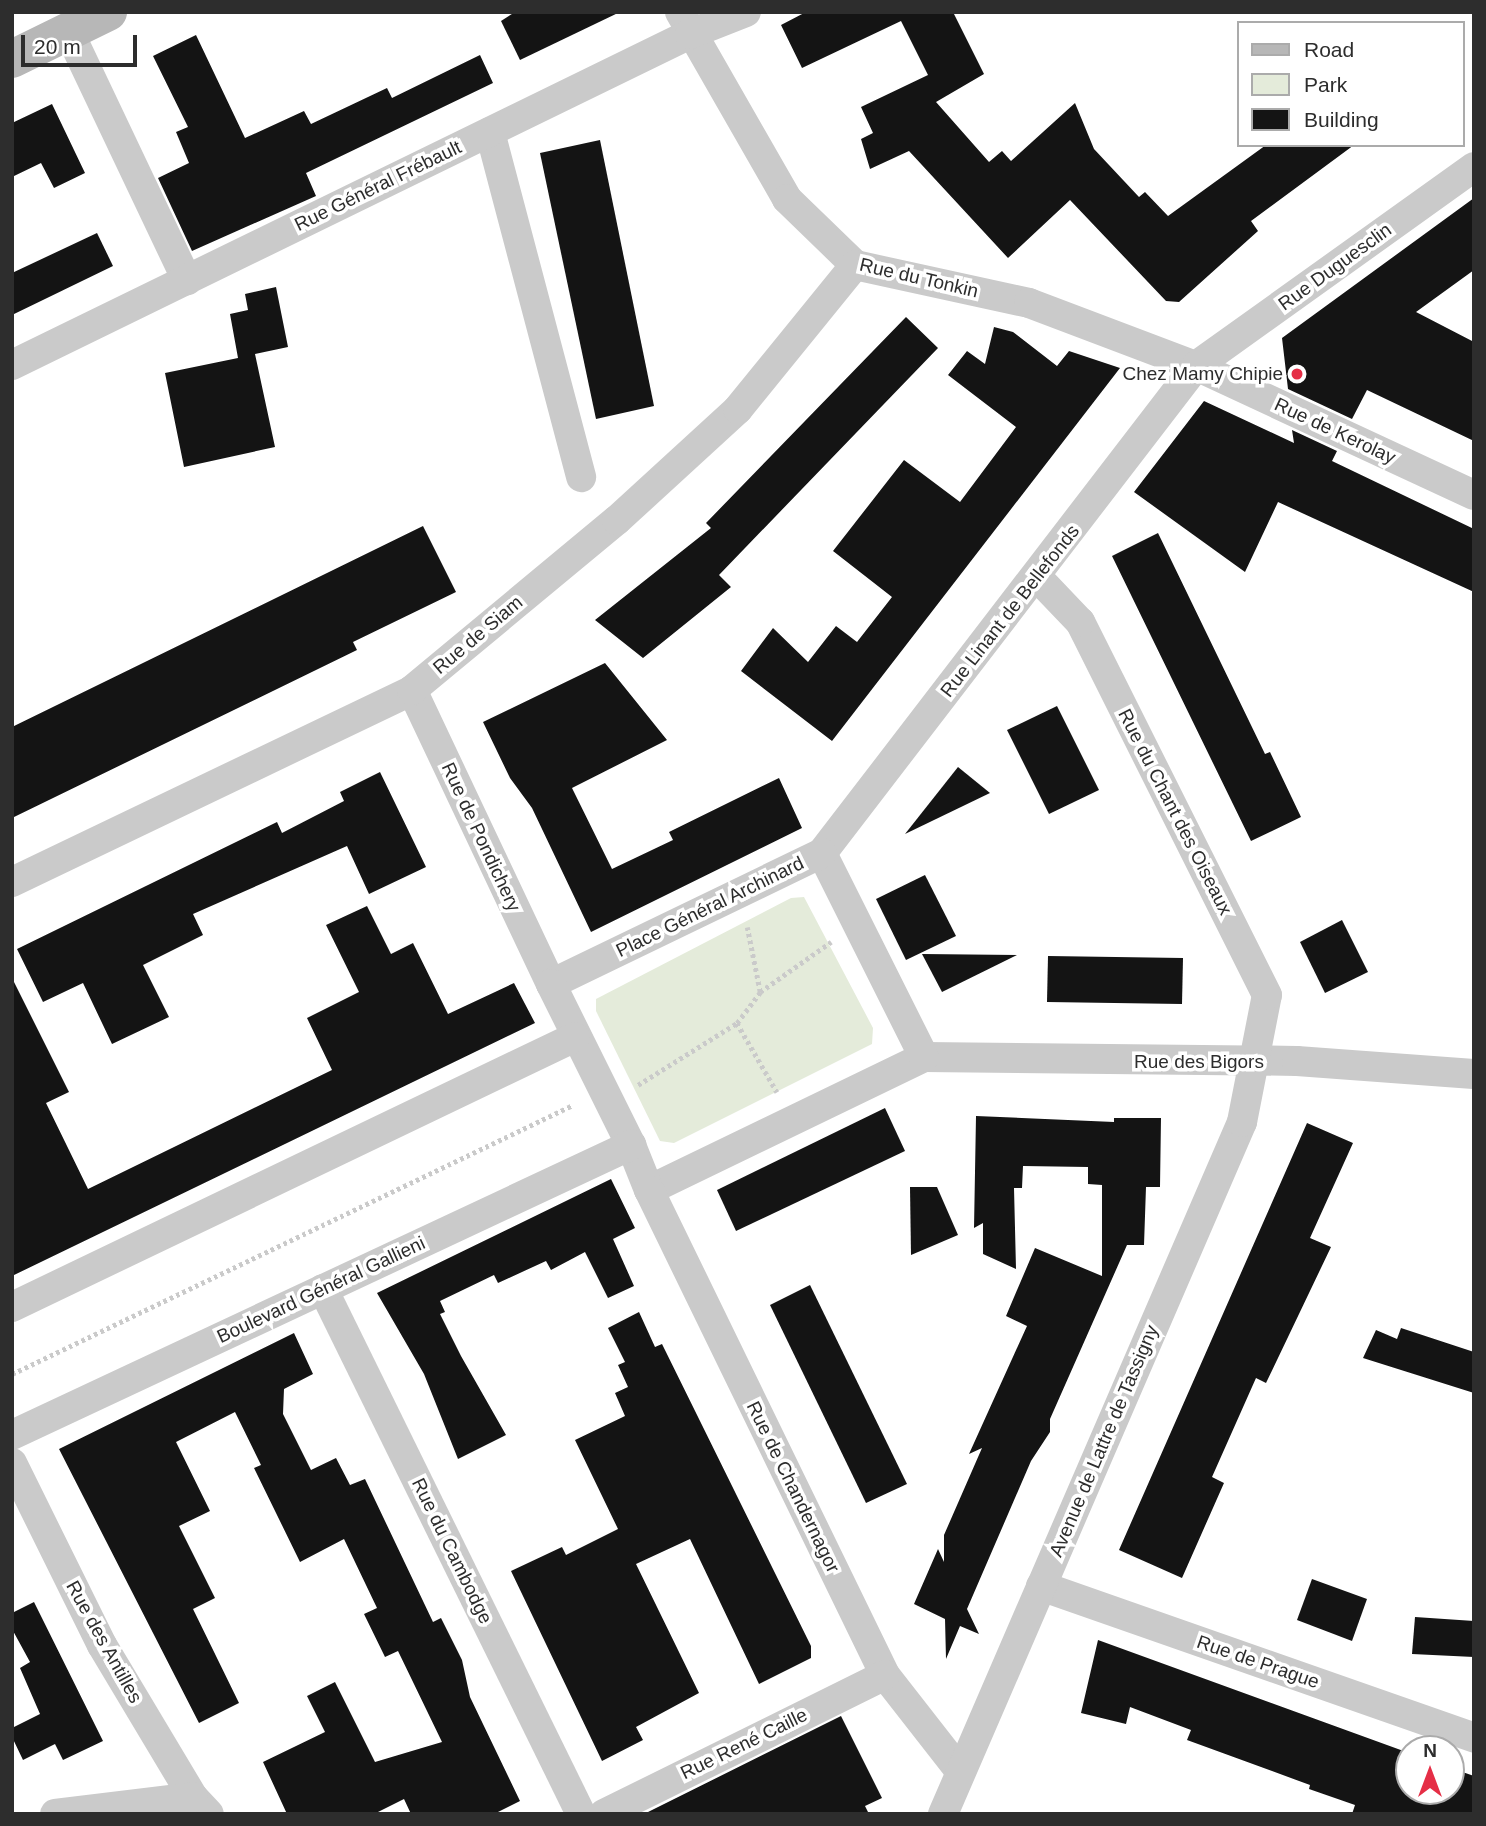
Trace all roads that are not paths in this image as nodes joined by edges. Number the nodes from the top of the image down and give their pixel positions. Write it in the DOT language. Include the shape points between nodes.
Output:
graph roads {
  1 [pos="108,12"];
  2 [pos="746,12"];
  3 [pos="685,23"];
  4 [pos="69,32"];
  5 [pos="12,59"];
  6 [pos="490,132"];
  7 [pos="1474,167"];
  8 [pos="855,265"];
  9 [pos="187,280"];
  10 [pos="12,365"];
  11 [pos="1196,366"];
  12 [pos="581,477"];
  13 [pos="1474,495"];
  14 [pos="1037,577"];
  15 [pos="412,691"];
  16 [pos="822,853"];
  17 [pos="12,882"];
  18 [pos="551,984"];
  19 [pos="575,1037"];
  20 [pos="923,1057"];
  21 [pos="1252,1064"];
  22 [pos="1474,1074"];
  23 [pos="631,1145"];
  24 [pos="649,1190"];
  25 [pos="323,1289"];
  26 [pos="12,1307"];
  27 [pos="12,1435"];
  28 [pos="12,1463"];
  29 [pos="1041,1586"];
  30 [pos="885,1675"];
  31 [pos="1474,1738"];
  32 [pos="960,1771"];
  33 [pos="201,1805"];
  34 [pos="55,1814"];
  35 [pos="581,1814"];
  36 [pos="604,1814"];
  37 [pos="943,1814"];
  1 -- 4 [label="main road"];
  2 -- 3 [label="street, Rue Général Frébault"];
  3 -- 6 [label="street, Rue Général Frébault"];
  3 -- 8 [label="street, Rue du Tonkin" via="787,199"];
  4 -- 5 [label="main road"];
  4 -- 9 [label="street"];
  6 -- 9 [label="street, Rue Général Frébault"];
  6 -- 12 [label="street"];
  7 -- 11 [label="street, Rue Duguesclin"];
  8 -- 11 [label="street, Rue du Tonkin" via="1029,303"];
  8 -- 15 [label="street, Rue de Siam" via="738,409 617,520"];
  9 -- 10 [label="street, Rue Général Frébault"];
  11 -- 13 [label="street, Rue de Kerolay"];
  11 -- 14 [label="street, Rue Linant de Bellefonds"];
  14 -- 16 [label="street, Rue Linant de Bellefonds"];
  14 -- 21 [label="street, Rue du Chant des Oiseaux" via="1080,622 1267,995"];
  15 -- 17 [label="street, Rue de Siam"];
  15 -- 18 [label="street, Rue de Pondichery"];
  16 -- 18 [label="street, Place Général Archinard"];
  16 -- 20 [label="street, Place Général Archinard"];
  18 -- 19 [label="street"];
  19 -- 23 [label="street"];
  19 -- 26 [label="street"];
  20 -- 21 [label="street, Rue des Bigors"];
  20 -- 24 [label="street"];
  21 -- 22 [label="street, Rue des Bigors" via="1297,1061"];
  21 -- 29 [label="street, Avenue de Lattre de Tassigny" via="1242,1122"];
  23 -- 24 [label="street"];
  23 -- 25 [label="street, Boulevard Général Gallieni"];
  24 -- 30 [label="street, Rue de Chandernagor"];
  25 -- 27 [label="street, Boulevard Général Gallieni"];
  25 -- 35 [label="street, Rue du Cambodge"];
  28 -- 33 [label="street, Rue des Antilles" via="102,1645"];
  29 -- 31 [label="street, Rue de Prague"];
  29 -- 32 [label="street, Avenue de Lattre de Tassigny"];
  30 -- 32 [label="street, Rue de Chandernagor"];
  30 -- 36 [label="street, Rue René Caille"];
  32 -- 37 [label="street, Avenue de Lattre de Tassigny"];
  33 -- 34 [label="street"];
}
